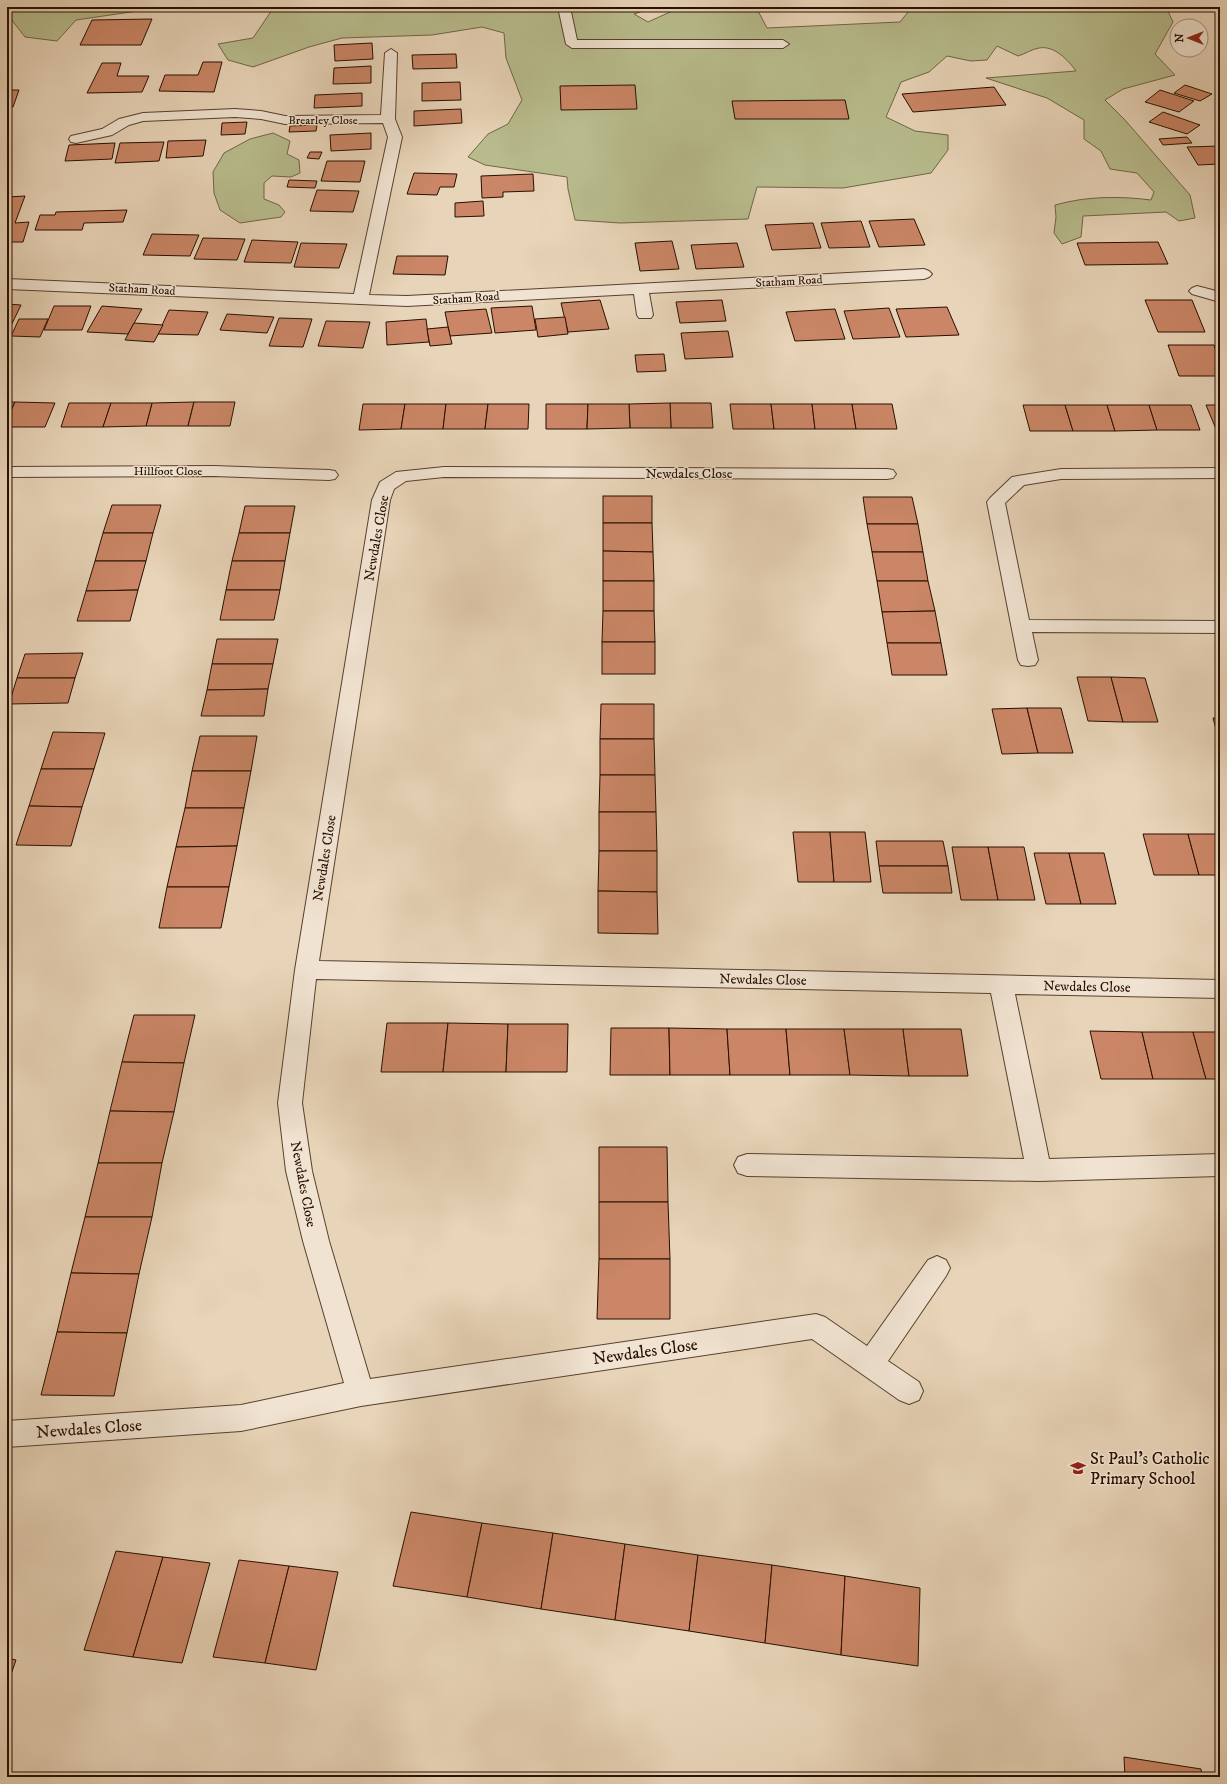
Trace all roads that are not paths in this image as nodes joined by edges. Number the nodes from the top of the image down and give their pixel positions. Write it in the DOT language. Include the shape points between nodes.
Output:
graph roads {
  1 [pos="564,7"];
  2 [pos="783,44"];
  3 [pos="391,53"];
  4 [pos="388,119"];
  5 [pos="76,139"];
  6 [pos="924,274"];
  7 [pos="7,284"];
  8 [pos="641,288"];
  9 [pos="1196,291"];
  10 [pos="1220,297"];
  11 [pos="360,300"];
  12 [pos="645,316"];
  13 [pos="7,472"];
  14 [pos="1220,473"];
  15 [pos="886,474"];
  16 [pos="329,475"];
  17 [pos="1021,626"];
  18 [pos="1220,627"];
  19 [pos="1028,660"];
  20 [pos="306,970"];
  21 [pos="1001,984"];
  22 [pos="1220,988"];
  23 [pos="747,1165"];
  24 [pos="1220,1165"];
  25 [pos="1039,1170"];
  26 [pos="937,1268"];
  27 [pos="870,1364"];
  28 [pos="909,1391"];
  29 [pos="361,1393"];
  30 [pos="7,1434"];
  1 -- 2 [label="street" via="572,44"];
  3 -- 4 [label="street"];
  4 -- 5 [label="street, Brearley Close" via="285,120 235,113 143,117 124,122 107,132"];
  4 -- 11 [label="street" via="395,137"];
  6 -- 8 [label="street, Statham Road"];
  7 -- 11 [label="street, Statham Road"];
  8 -- 11 [label="street, Statham Road" via="437,300"];
  8 -- 12 [label="street"];
  9 -- 10 [label="street"];
  13 -- 16 [label="street, Hillfoot Close" via="214,471"];
  14 -- 17 [label="street" via="1061,474 1018,481 996,502"];
  15 -- 20 [label="street, Newdales Close" via="444,472 402,476 386,486 381,500"];
  17 -- 18 [label="street"];
  17 -- 19 [label="street"];
  20 -- 21 [label="street, Newdales Close"];
  20 -- 29 [label="street, Newdales Close" via="290,1104 300,1171 316,1241"];
  21 -- 22 [label="street, Newdales Close"];
  21 -- 25 [label="street"];
  23 -- 25 [label="street"];
  24 -- 25 [label="street"];
  26 -- 27 [label="street"];
  27 -- 28 [label="street, Newdales Close"];
  27 -- 29 [label="street, Newdales Close" via="816,1326"];
  29 -- 30 [label="street, Newdales Close" via="240,1418"];
}
